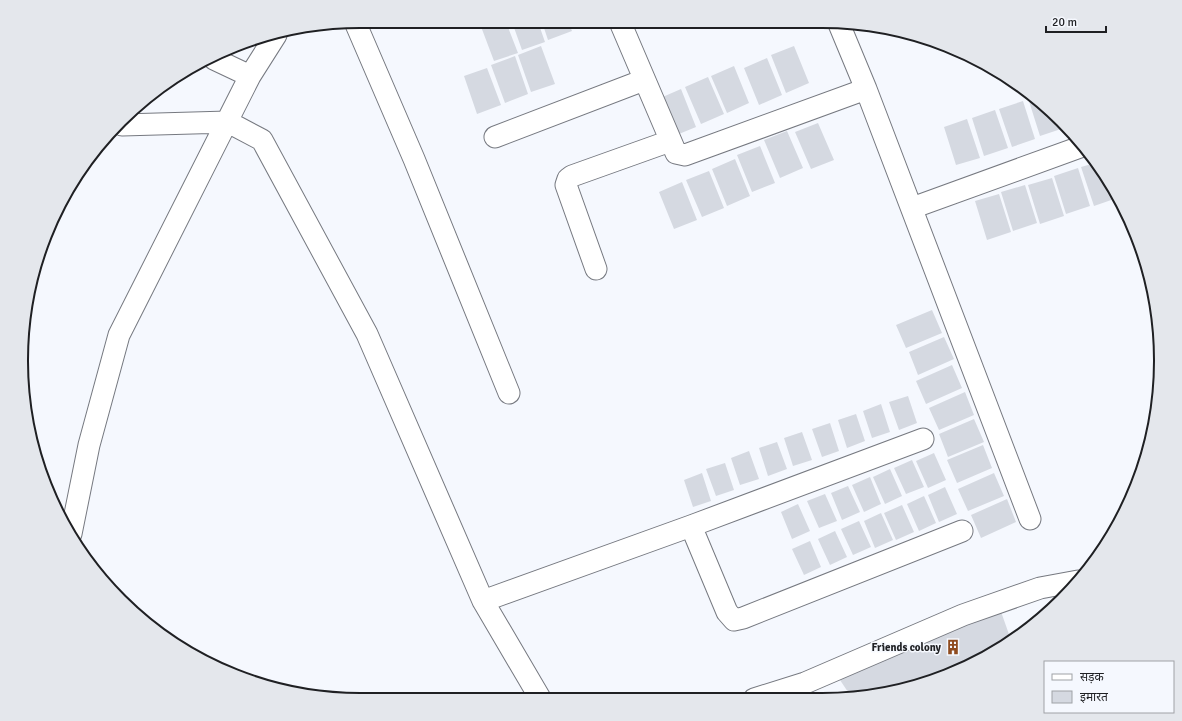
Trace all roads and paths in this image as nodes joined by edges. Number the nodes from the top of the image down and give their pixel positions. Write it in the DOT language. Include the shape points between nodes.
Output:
graph roads {
  1 [pos="358,28"];
  2 [pos="622,28"];
  3 [pos="841,29"];
  4 [pos="273,39"];
  5 [pos="217,60"];
  6 [pos="250,76"];
  7 [pos="644,80"];
  8 [pos="866,89"];
  9 [pos="228,122"];
  10 [pos="125,125"];
  11 [pos="495,137"];
  12 [pos="670,141"];
  13 [pos="1077,148"];
  14 [pos="912,208"];
  15 [pos="596,269"];
  16 [pos="509,393"];
  17 [pos="923,439"];
  18 [pos="1030,519"];
  19 [pos="73,526"];
  20 [pos="691,526"];
  21 [pos="962,531"];
  22 [pos="1069,583"];
  23 [pos="483,601"];
  24 [pos="537,693"];
  25 [pos="773,693"];
  1 -- 16 [label="street"];
  2 -- 7 [label="street"];
  3 -- 8 [label="street"];
  4 -- 6 [label="street"];
  5 -- 6 [label="street"];
  6 -- 9 [label="street"];
  7 -- 11 [label="street"];
  7 -- 12 [label="street"];
  8 -- 12 [label="street" via="685,155 676,153"];
  8 -- 14 [label="street"];
  9 -- 10 [label="street"];
  9 -- 19 [label="street" via="119,335 89,445"];
  9 -- 23 [label="street" via="262,140 367,334"];
  12 -- 15 [label="street" via="568,179 566,185"];
  13 -- 14 [label="street"];
  14 -- 18 [label="street"];
  17 -- 20 [label="street"];
  20 -- 21 [label="street" via="727,612 734,620"];
  20 -- 23 [label="street"];
  22 -- 25 [label="street" via="1040,588 963,615 805,683"];
  23 -- 24 [label="street"];
}
